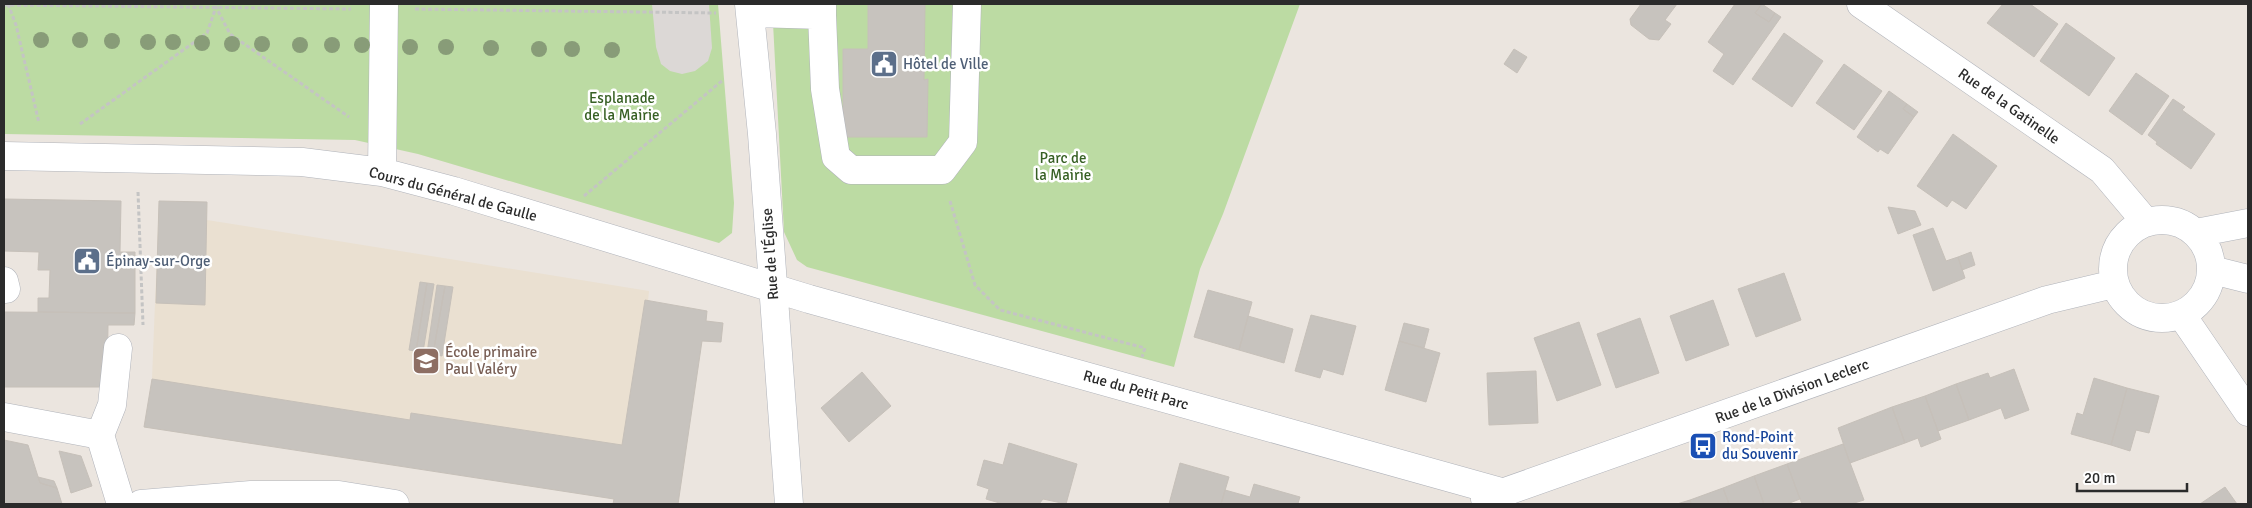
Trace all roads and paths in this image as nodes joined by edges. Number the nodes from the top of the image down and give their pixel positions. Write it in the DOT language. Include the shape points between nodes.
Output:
graph roads {
  1 [pos="8,4"];
  2 [pos="266,4"];
  3 [pos="384,4"];
  4 [pos="967,4"];
  5 [pos="1861,4"];
  6 [pos="263,8"];
  7 [pos="749,9"];
  8 [pos="822,9"];
  9 [pos="727,76"];
  10 [pos="383,137"];
  11 [pos="4,156"];
  12 [pos="58,156"];
  13 [pos="942,170"];
  14 [pos="382,172"];
  15 [pos="138,212"];
  16 [pos="553,221"];
  17 [pos="2145,221"];
  18 [pos="2248,223"];
  19 [pos="2196,233"];
  20 [pos="2212,270"];
  21 [pos="2248,279"];
  22 [pos="2114,284"];
  23 [pos="772,288"];
  24 [pos="2181,314"];
  25 [pos="118,348"];
  26 [pos="1133,389"];
  27 [pos="2248,412"];
  28 [pos="4,417"];
  29 [pos="100,435"];
  30 [pos="1505,498"];
  31 [pos="121,504"];
  32 [pos="141,504"];
  33 [pos="395,504"];
  34 [pos="789,504"];
  35 [pos="1472,504"];
  1 -- 12 [label="path" via="40,127"];
  2 -- 6 [label="path"];
  3 -- 10 [label="street"];
  4 -- 13 [label="street" via="963,142"];
  5 -- 17 [label="street, Rue de la Gatinelle" via="2102,170"];
  7 -- 8 [label="street"];
  7 -- 23 [label="street, Rue de l'Église" via="762,134"];
  8 -- 13 [label="street" via="825,89 836,157 851,170"];
  9 -- 16 [label="path"];
  10 -- 12 [label="path" via="344,114 230,34 216,7 207,33 69,131"];
  10 -- 14 [label="street"];
  11 -- 12 [label="street, Cours du Général de Gaulle"];
  12 -- 14 [label="street, Cours du Général de Gaulle" via="302,162"];
  13 -- 26 [label="path" via="976,285 1000,310 1145,348"];
  14 -- 16 [label="street, Cours du Général de Gaulle"];
  15 -- 25 [label="path" via="143,333"];
  16 -- 23 [label="street, Cours du Général de Gaulle"];
  17 -- 19 [label="street" via="2180,223"];
  17 -- 22 [label="street" via="2125,234 2114,252"];
  18 -- 19 [label="street"];
  19 -- 20 [label="street" via="2208,251"];
  20 -- 21 [label="street"];
  20 -- 24 [label="street" via="2207,290 2200,301"];
  22 -- 24 [label="street" via="2122,300 2147,317 2161,319"];
  22 -- 30 [label="street, Rue de la Division Leclerc" via="2047,300 1542,480"];
  23 -- 26 [label="street, Rue du Petit Parc"];
  23 -- 34 [label="street, Rue de l'Église"];
  24 -- 27 [label="street"];
  25 -- 29 [label="street" via="112,405"];
  26 -- 30 [label="street, Rue du Petit Parc"];
  28 -- 29 [label="street"];
  29 -- 31 [label="street"];
  30 -- 35 [label="street, Rue de la Division Leclerc"];
  32 -- 33 [label="street" via="320,495"];
}
